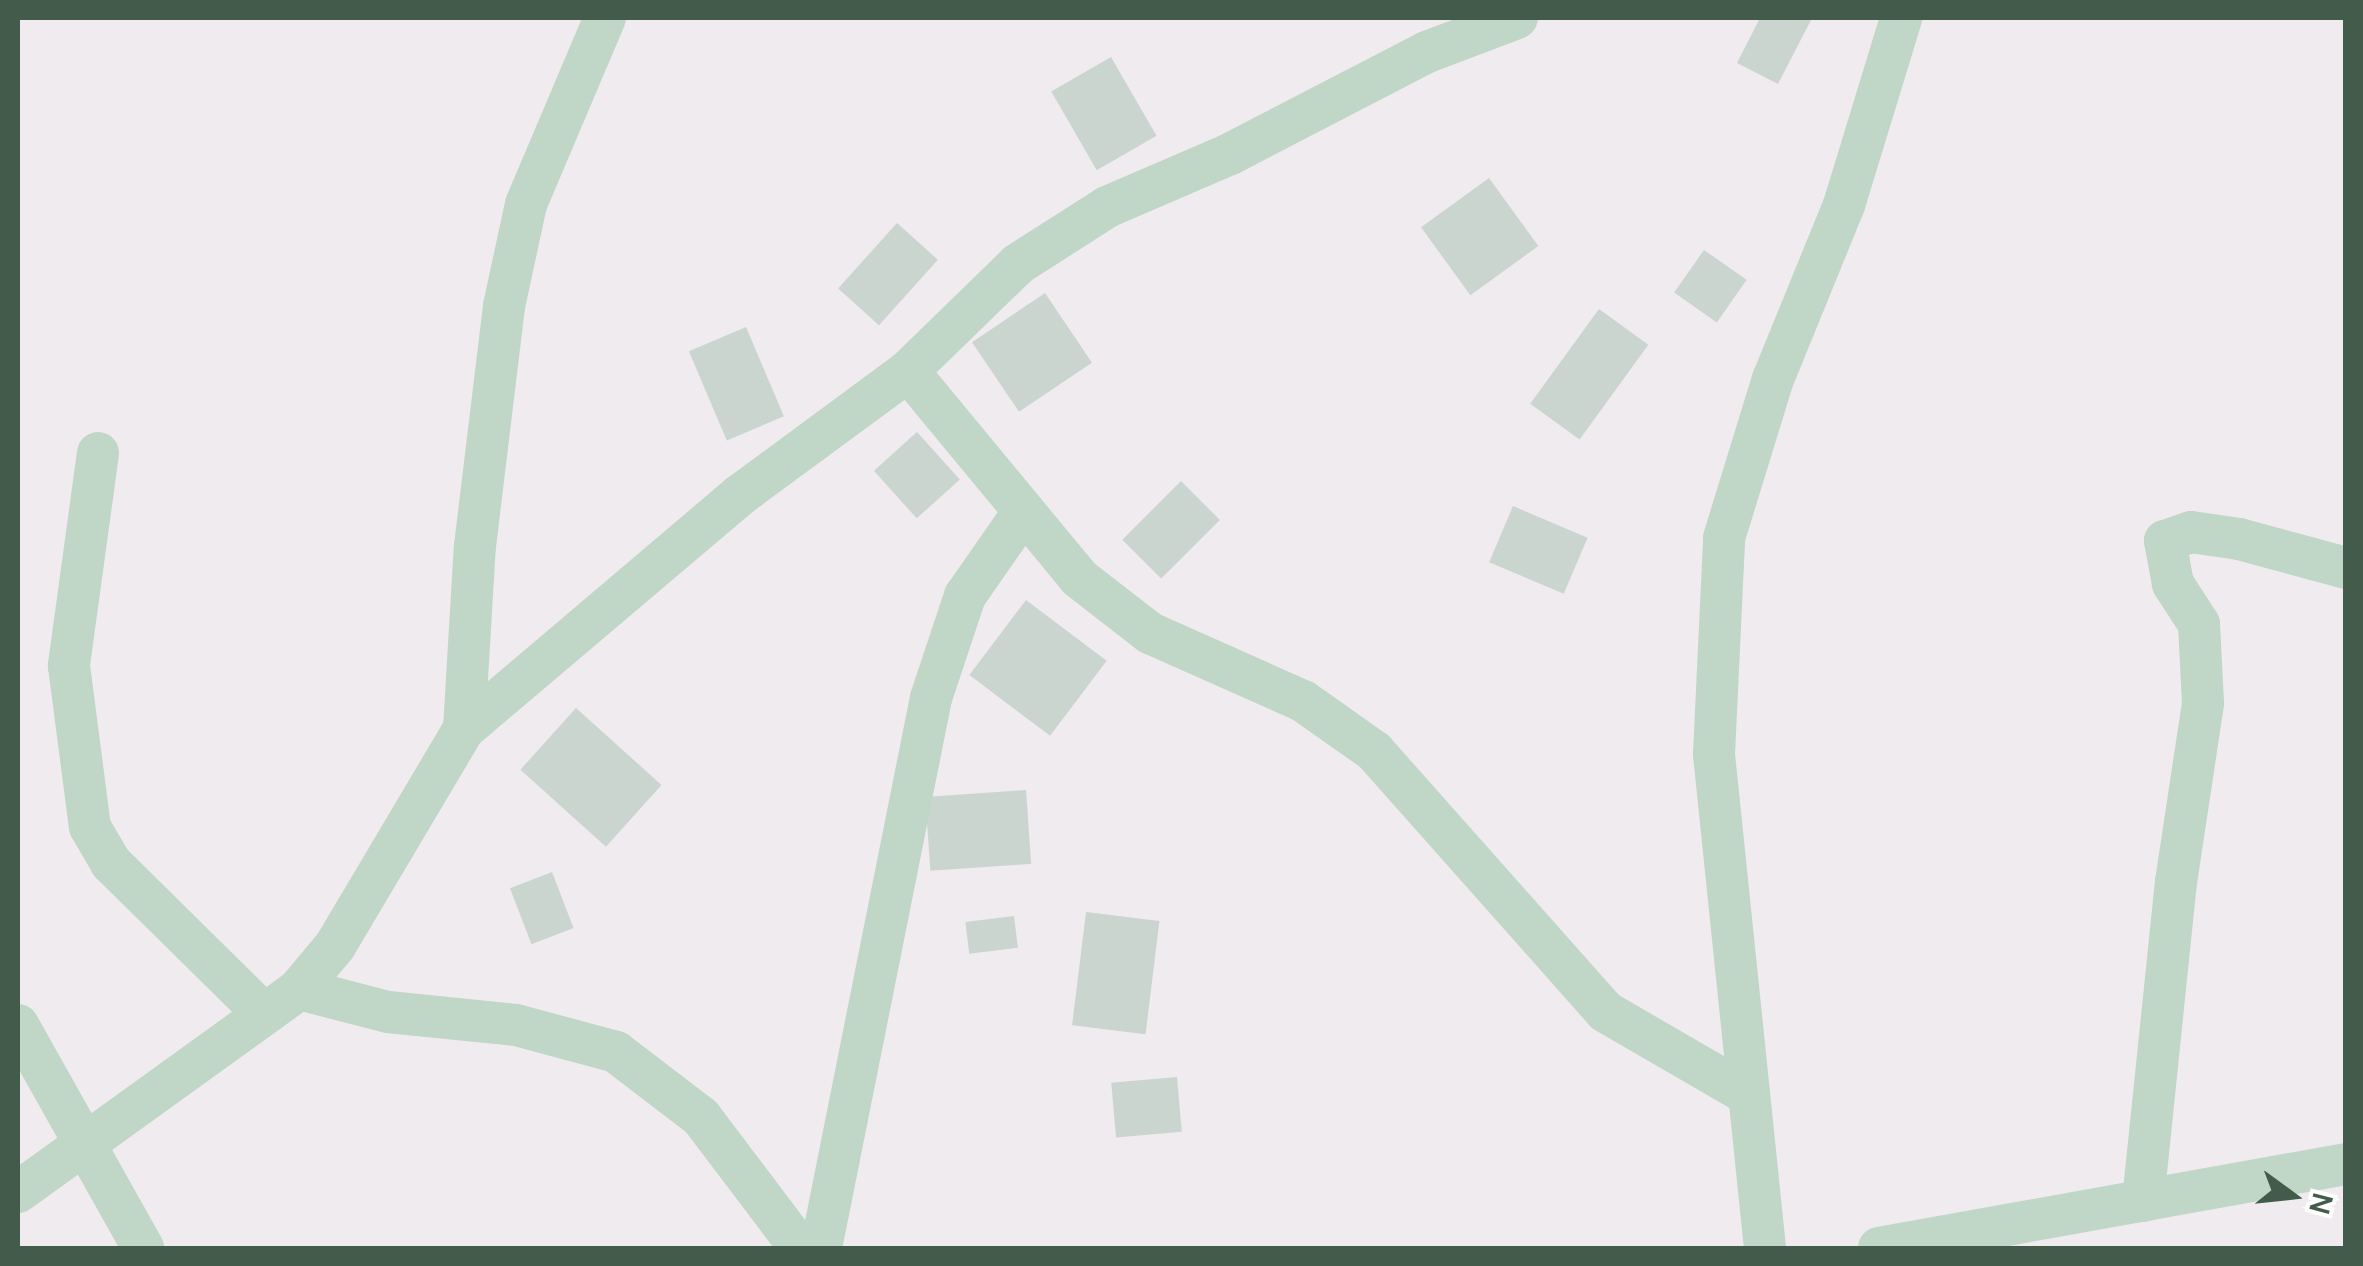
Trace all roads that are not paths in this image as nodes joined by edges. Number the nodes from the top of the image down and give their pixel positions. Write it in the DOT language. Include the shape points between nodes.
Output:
graph roads {
  1 [pos="606,18"];
  2 [pos="1901,18"];
  3 [pos="1497,21"];
  4 [pos="908,371"];
  5 [pos="98,453"];
  6 [pos="1024,511"];
  7 [pos="2346,568"];
  8 [pos="464,729"];
  9 [pos="299,989"];
  10 [pos="264,1014"];
  11 [pos="18,1025"];
  12 [pos="1749,1095"];
  13 [pos="87,1146"];
  14 [pos="2346,1164"];
  15 [pos="18,1192"];
  16 [pos="2143,1201"];
  17 [pos="143,1248"];
  18 [pos="800,1248"];
  19 [pos="821,1248"];
  20 [pos="1765,1248"];
  21 [pos="1878,1248"];
  1 -- 8 [label="street" via="526,204 504,306 475,546"];
  2 -- 12 [label="street" via="1844,205 1774,380 1724,538 1714,754"];
  3 -- 4 [label="street" via="1107,207 1018,264"];
  4 -- 6 [label="street"];
  4 -- 8 [label="street" via="740,495"];
  5 -- 10 [label="street" via="69,666 90,827 111,863"];
  6 -- 12 [label="street" via="1080,578 1150,634 1303,701 1374,751 1606,1012"];
  6 -- 19 [label="street" via="965,596 930,698"];
  7 -- 16 [label="street" via="2223,536 2191,532 2165,540 2173,584 2199,624 2204,703 2176,882"];
  8 -- 9 [label="street" via="335,946"];
  9 -- 10 [label="street"];
  9 -- 18 [label="street" via="388,1012 516,1026 616,1052 702,1117"];
  10 -- 13 [label="street"];
  11 -- 13 [label="street"];
  12 -- 20 [label="street"];
  13 -- 15 [label="street"];
  13 -- 17 [label="street"];
  14 -- 16 [label="street"];
  16 -- 21 [label="street"];
}
